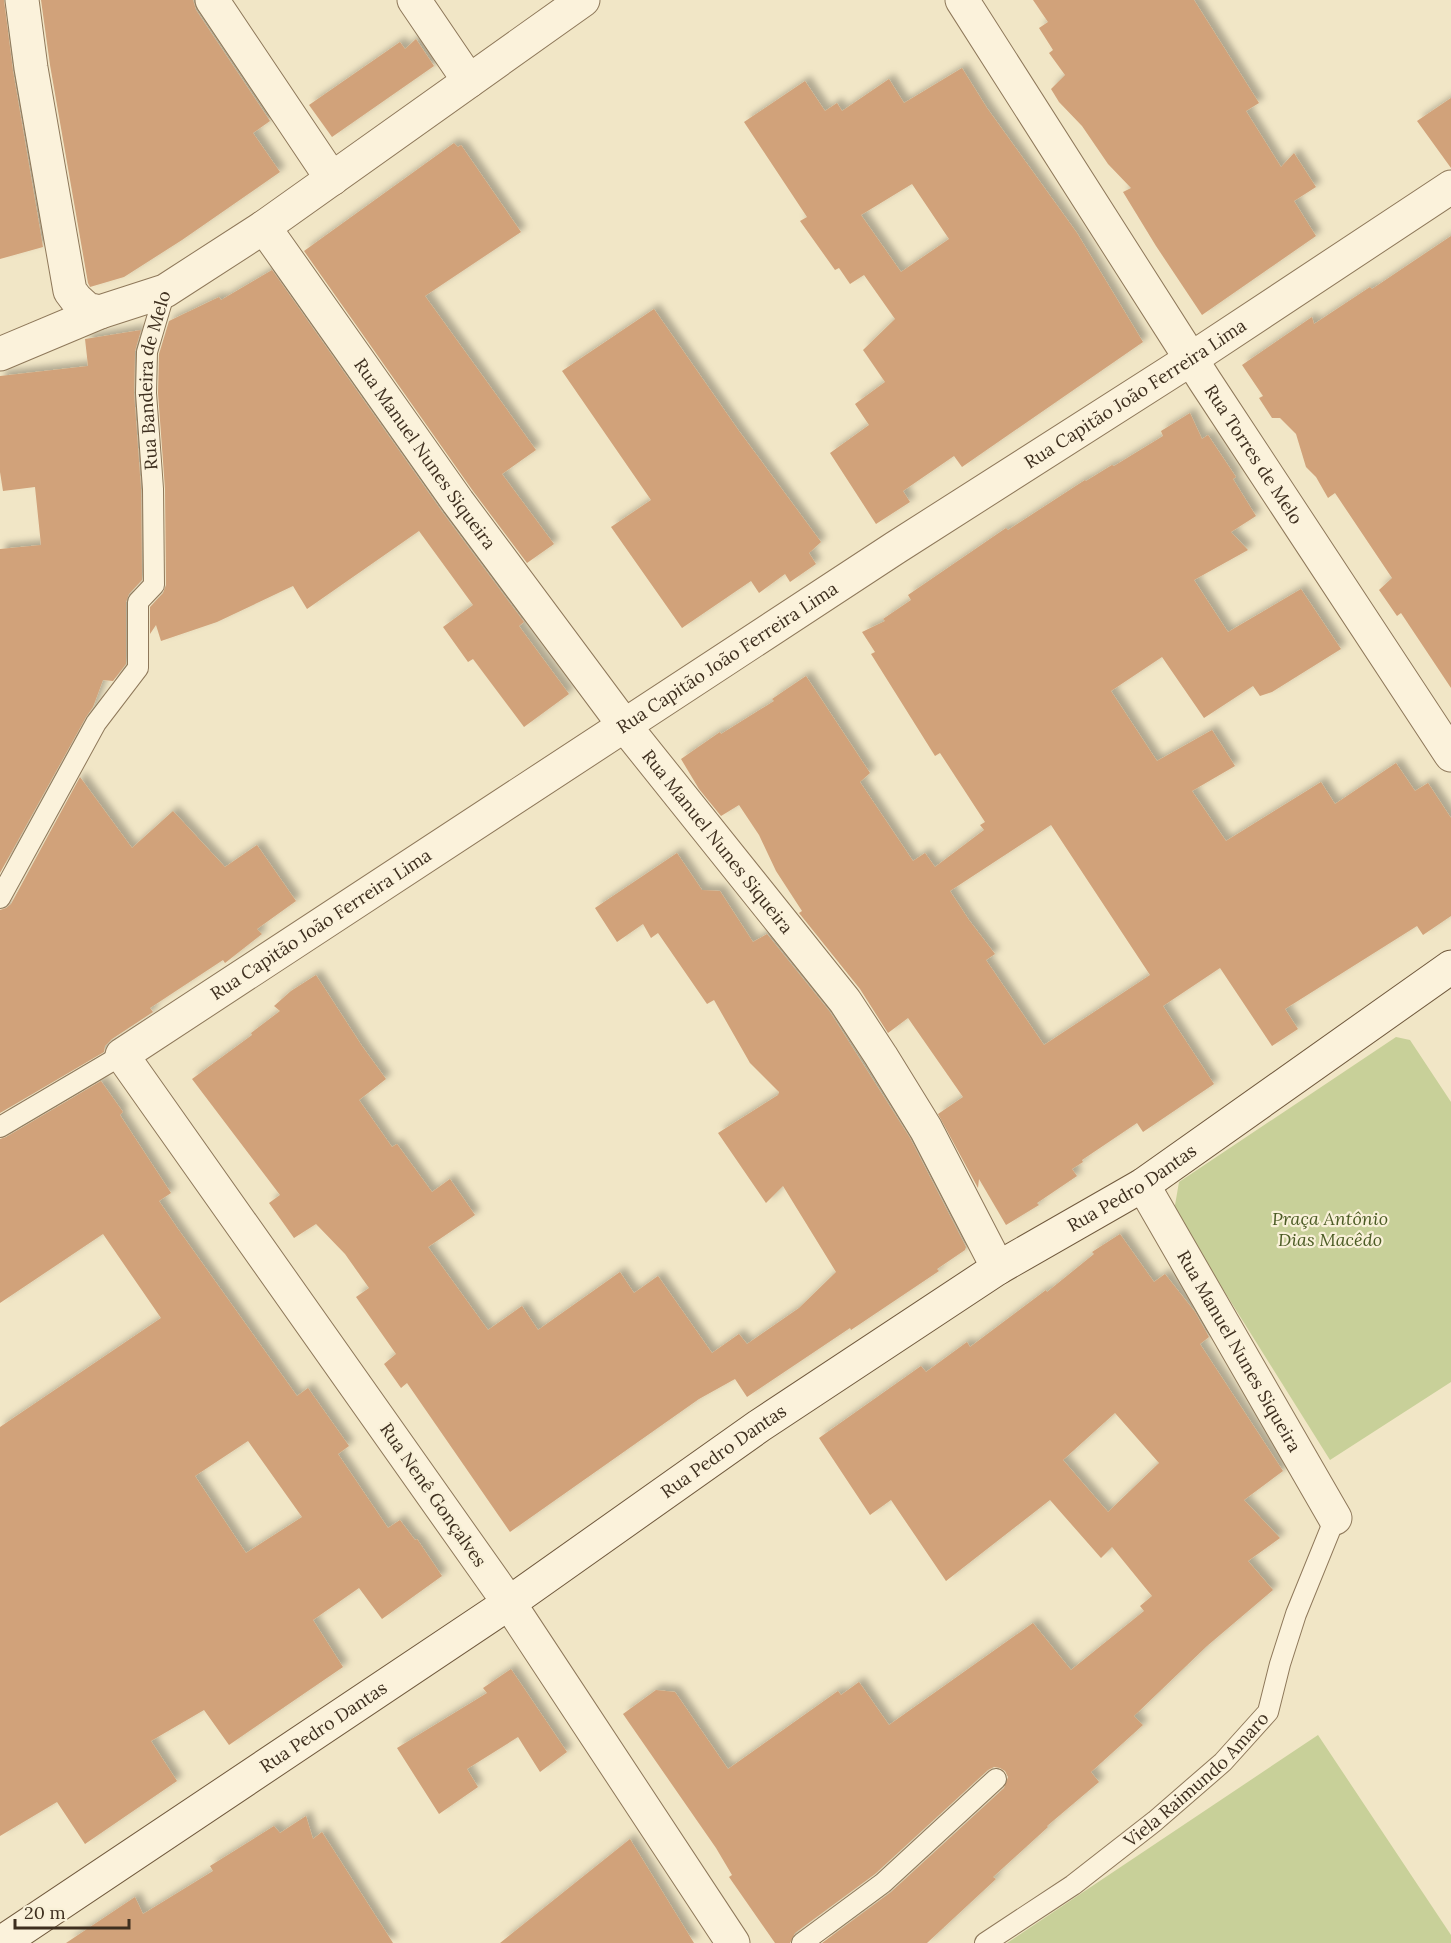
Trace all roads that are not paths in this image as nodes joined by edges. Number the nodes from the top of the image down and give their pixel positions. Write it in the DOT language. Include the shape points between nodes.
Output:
graph roads {
  1 [pos="22,0"];
  2 [pos="212,0"];
  3 [pos="414,0"];
  4 [pos="583,0"];
  5 [pos="962,0"];
  6 [pos="469,81"];
  7 [pos="332,178"];
  8 [pos="1451,187"];
  9 [pos="264,227"];
  10 [pos="165,291"];
  11 [pos="100,312"];
  12 [pos="0,354"];
  13 [pos="1191,359"];
  14 [pos="624,725"];
  15 [pos="1451,755"];
  16 [pos="0,898"];
  17 [pos="1451,967"];
  18 [pos="122,1055"];
  19 [pos="0,1127"];
  20 [pos="1143,1185"];
  21 [pos="998,1268"];
  22 [pos="1335,1518"];
  23 [pos="509,1603"];
  24 [pos="996,1779"];
  25 [pos="1,1943"];
  26 [pos="734,1943"];
  27 [pos="802,1943"];
  28 [pos="985,1943"];
  1 -- 11 [label="street" via="70,291 87,309"];
  2 -- 7 [label="street"];
  3 -- 6 [label="street"];
  4 -- 6 [label="street, Rua Bandeira de Melo"];
  5 -- 13 [label="street, Rua Torres de Melo"];
  6 -- 7 [label="street, Rua Bandeira de Melo"];
  7 -- 9 [label="street, Rua Bandeira de Melo"];
  8 -- 13 [label="street, Rua Capitão João Ferreira Lima"];
  9 -- 10 [label="street, Rua Bandeira de Melo"];
  9 -- 14 [label="street, Rua Manuel Nunes Siqueira" via="458,502"];
  10 -- 11 [label="street"];
  10 -- 16 [label="lane, Rua Bandeira de Melo" via="147,352 154,585 138,602 138,668 96,723"];
  11 -- 12 [label="street"];
  13 -- 14 [label="street, Rua Capitão João Ferreira Lima"];
  13 -- 15 [label="street, Rua Torres de Melo"];
  14 -- 18 [label="street, Rua Capitão João Ferreira Lima"];
  14 -- 21 [label="street, Rua Manuel Nunes Siqueira" via="845,1001 926,1129"];
  17 -- 20 [label="street, Rua Pedro Dantas"];
  18 -- 19 [label="lane, Rua Capitão João Ferreira Lima"];
  18 -- 23 [label="street, Rua Nenê Gonçalves"];
  20 -- 21 [label="street, Rua Pedro Dantas"];
  20 -- 22 [label="street, Rua Manuel Nunes Siqueira"];
  21 -- 23 [label="street, Rua Pedro Dantas" via="759,1426"];
  22 -- 28 [label="lane, Viela Raimundo Amaro" via="1296,1614 1268,1712 1223,1761 1155,1821 1073,1885"];
  23 -- 25 [label="street, Rua Pedro Dantas"];
  23 -- 26 [label="street, Rua Nenê Gonçalves"];
  24 -- 27 [label="lane" via="883,1883"];
}
